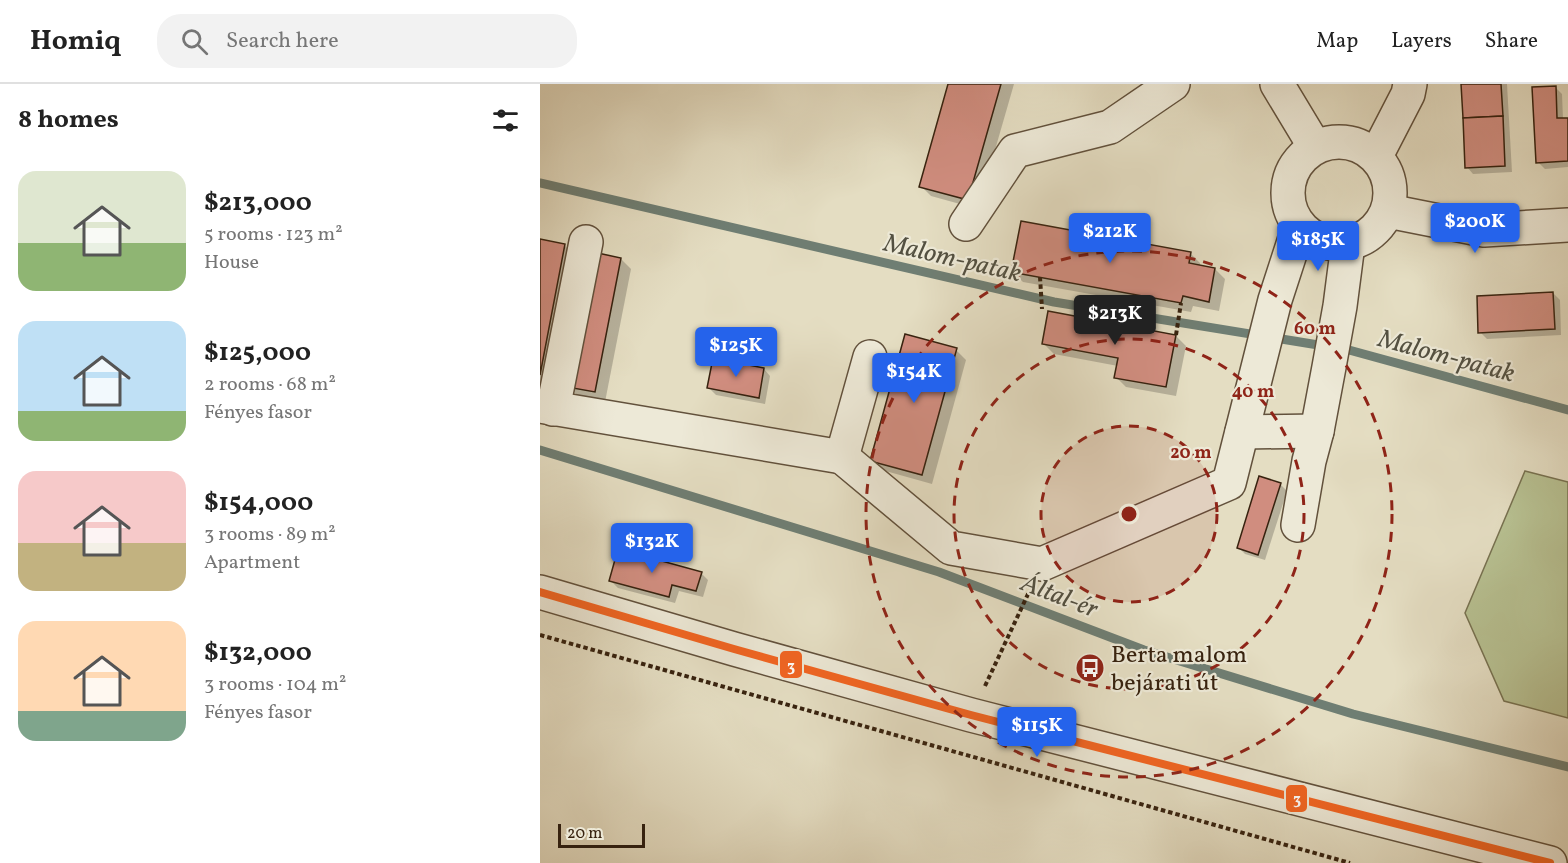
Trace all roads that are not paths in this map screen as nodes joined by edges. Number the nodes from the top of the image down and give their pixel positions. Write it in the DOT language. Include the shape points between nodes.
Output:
graph roads {
  1 [pos="1173,84"];
  2 [pos="1277,84"];
  3 [pos="1410,84"];
  4 [pos="1316,147"];
  5 [pos="1377,156"];
  6 [pos="1388,210"];
  7 [pos="966,224"];
  8 [pos="1568,225"];
  9 [pos="1299,226"];
  10 [pos="586,242"];
  11 [pos="1348,244"];
  12 [pos="870,357"];
  13 [pos="546,407"];
  14 [pos="1317,430"];
  15 [pos="1242,432"];
  16 [pos="842,457"];
  17 [pos="1298,525"];
  18 [pos="540,592"];
  19 [pos="1550,863"];
  1 -- 7 [label="street" via="1110,127 1015,151"];
  2 -- 4 [label="street"];
  3 -- 5 [label="street"];
  4 -- 5 [label="street" via="1339,141"];
  4 -- 9 [label="street" via="1298,162 1289,183 1289,206"];
  5 -- 6 [label="street" via="1390,185"];
  6 -- 8 [label="street" via="1484,230"];
  6 -- 11 [label="street" via="1372,233"];
  9 -- 11 [label="street" via="1321,242"];
  9 -- 15 [label="street" via="1275,300"];
  10 -- 13 [label="street"];
  11 -- 14 [label="street"];
  12 -- 16 [label="street"];
  13 -- 16 [label="street"];
  14 -- 15 [label="street"];
  14 -- 17 [label="street"];
  15 -- 16 [label="street" via="1229,483 1042,564 951,548"];
  18 -- 19 [label="street" via="971,715"];
}
